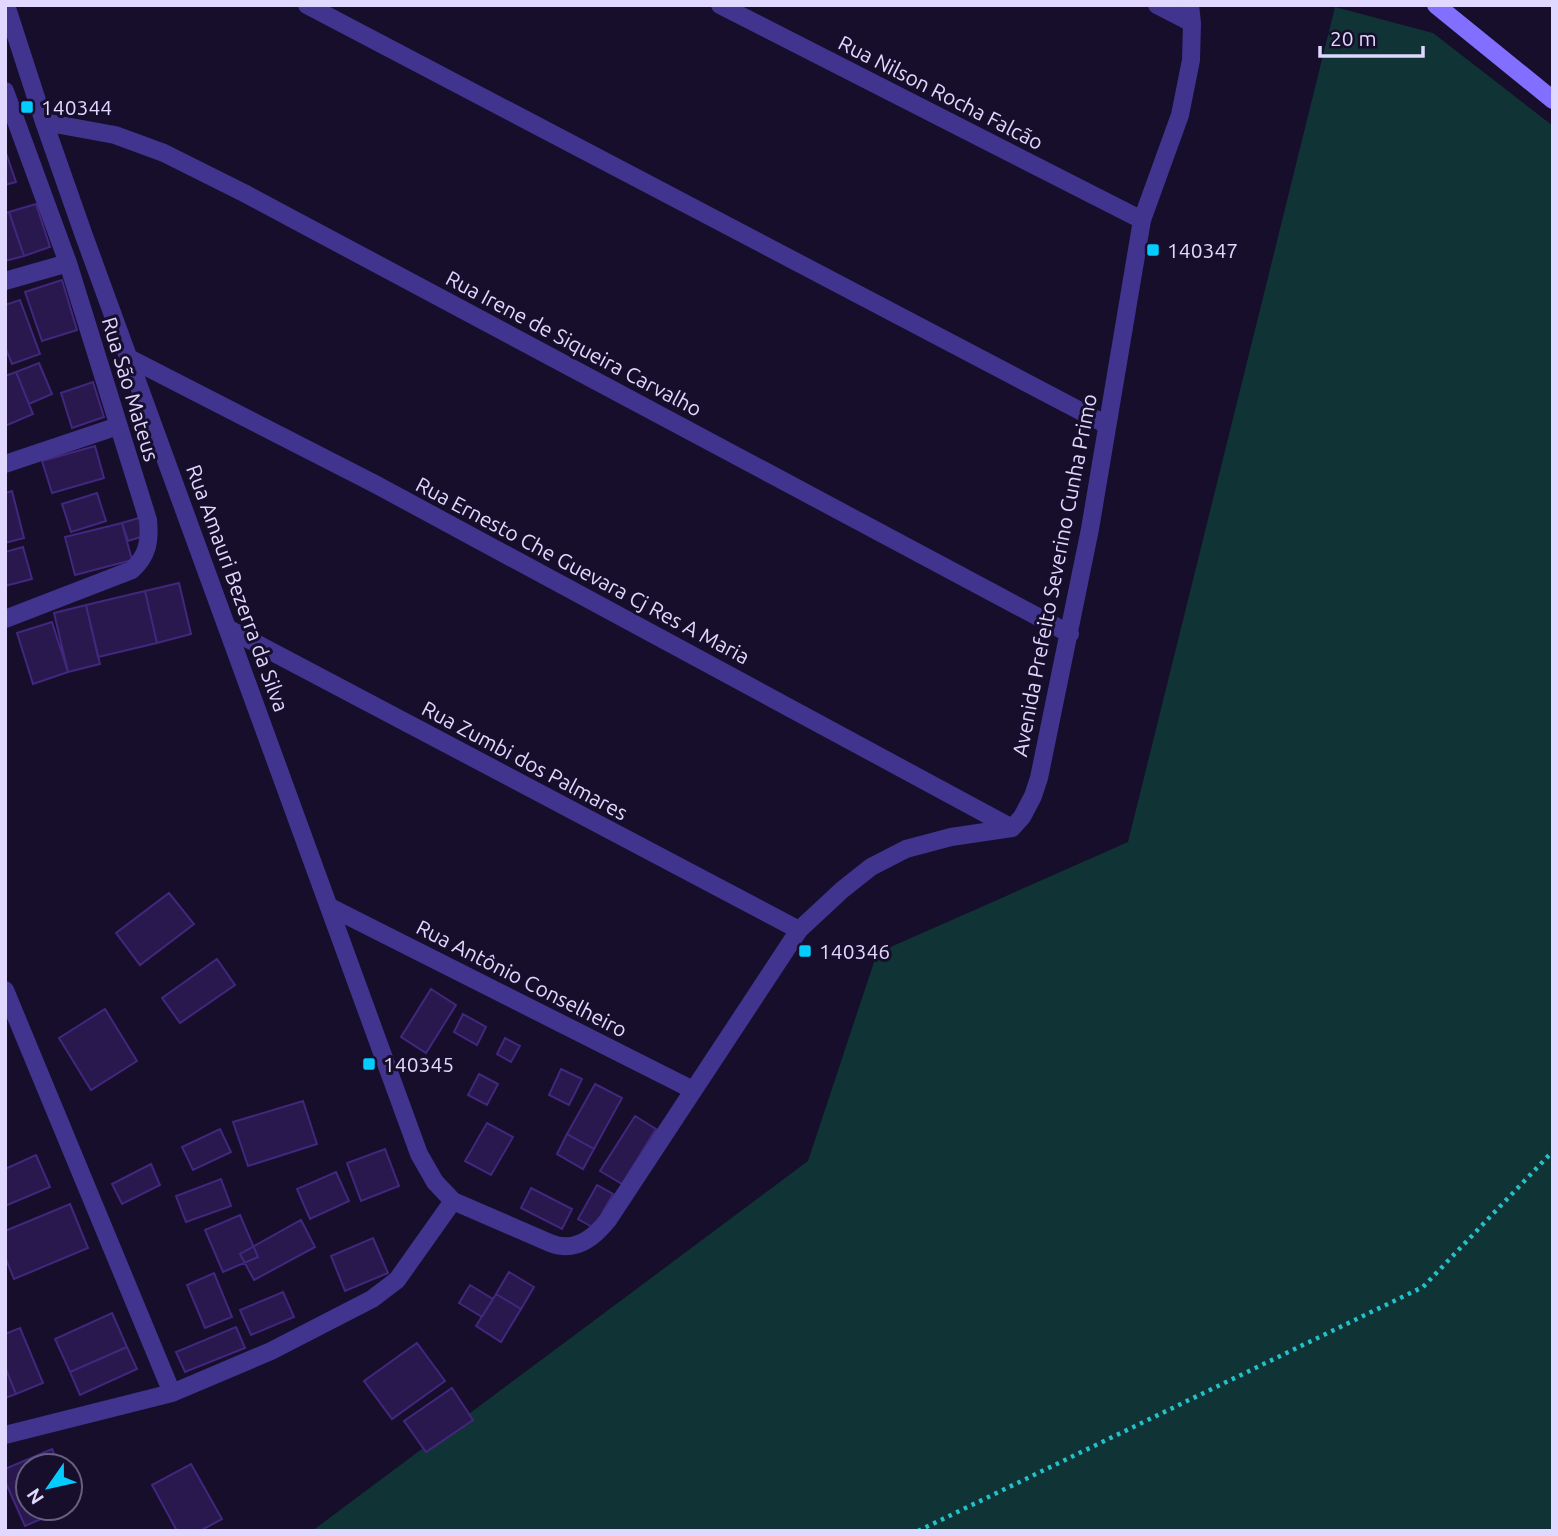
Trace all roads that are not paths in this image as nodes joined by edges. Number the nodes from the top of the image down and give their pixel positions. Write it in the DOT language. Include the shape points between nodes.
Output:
graph roads {
  1 [pos="6,5"];
  2 [pos="307,5"];
  3 [pos="720,5"];
  4 [pos="1157,5"];
  5 [pos="1436,5"];
  6 [pos="1191,14"];
  7 [pos="5,91"];
  8 [pos="1553,100"];
  9 [pos="9,119"];
  10 [pos="44,122"];
  11 [pos="1142,220"];
  12 [pos="68,263"];
  13 [pos="5,281"];
  14 [pos="129,358"];
  15 [pos="1107,425"];
  16 [pos="118,426"];
  17 [pos="5,464"];
  18 [pos="5,619"];
  19 [pos="229,629"];
  20 [pos="1070,634"];
  21 [pos="1012,828"];
  22 [pos="330,907"];
  23 [pos="799,930"];
  24 [pos="5,990"];
  25 [pos="694,1090"];
  26 [pos="453,1200"];
  27 [pos="172,1393"];
  28 [pos="5,1435"];
  1 -- 10 [label="street, Rua Amauri Bezerra da Silva"];
  2 -- 15 [label="street"];
  3 -- 11 [label="street, Rua Nilson Rocha Falcão"];
  4 -- 6 [label="street"];
  5 -- 8 [label="street"];
  6 -- 11 [label="street, Avenida Prefeito Severino Cunha Primo" via="1191,60 1180,116"];
  7 -- 9 [label="street, Rua São Mateus"];
  9 -- 12 [label="street, Rua São Mateus"];
  10 -- 14 [label="street, Rua Amauri Bezerra da Silva"];
  10 -- 20 [label="street, Rua Irene de Siqueira Carvalho" via="115,135 221,181"];
  11 -- 15 [label="street, Avenida Prefeito Severino Cunha Primo"];
  12 -- 13 [label="street"];
  12 -- 16 [label="street, Rua São Mateus"];
  14 -- 19 [label="street, Rua Amauri Bezerra da Silva"];
  14 -- 21 [label="street, Rua Ernesto Che Guevara Cj Res A Maria" via="375,484"];
  15 -- 20 [label="street, Avenida Prefeito Severino Cunha Primo"];
  16 -- 17 [label="street"];
  16 -- 18 [label="street, Rua São Mateus" via="148,520 142,561 132,570"];
  19 -- 22 [label="street, Rua Amauri Bezerra da Silva"];
  19 -- 23 [label="street, Rua Zumbi dos Palmares"];
  20 -- 21 [label="street, Avenida Prefeito Severino Cunha Primo" via="1039,778 1022,817"];
  21 -- 23 [label="street" via="906,849 871,867"];
  22 -- 25 [label="street, Rua Antônio Conselheiro"];
  22 -- 26 [label="street, Rua Amauri Bezerra da Silva" via="419,1154 435,1182"];
  23 -- 25 [label="street"];
  24 -- 27 [label="street"];
  25 -- 26 [label="street" via="608,1220 588,1240 558,1247"];
  26 -- 27 [label="street" via="385,1291 271,1351"];
  27 -- 28 [label="street"];
}
